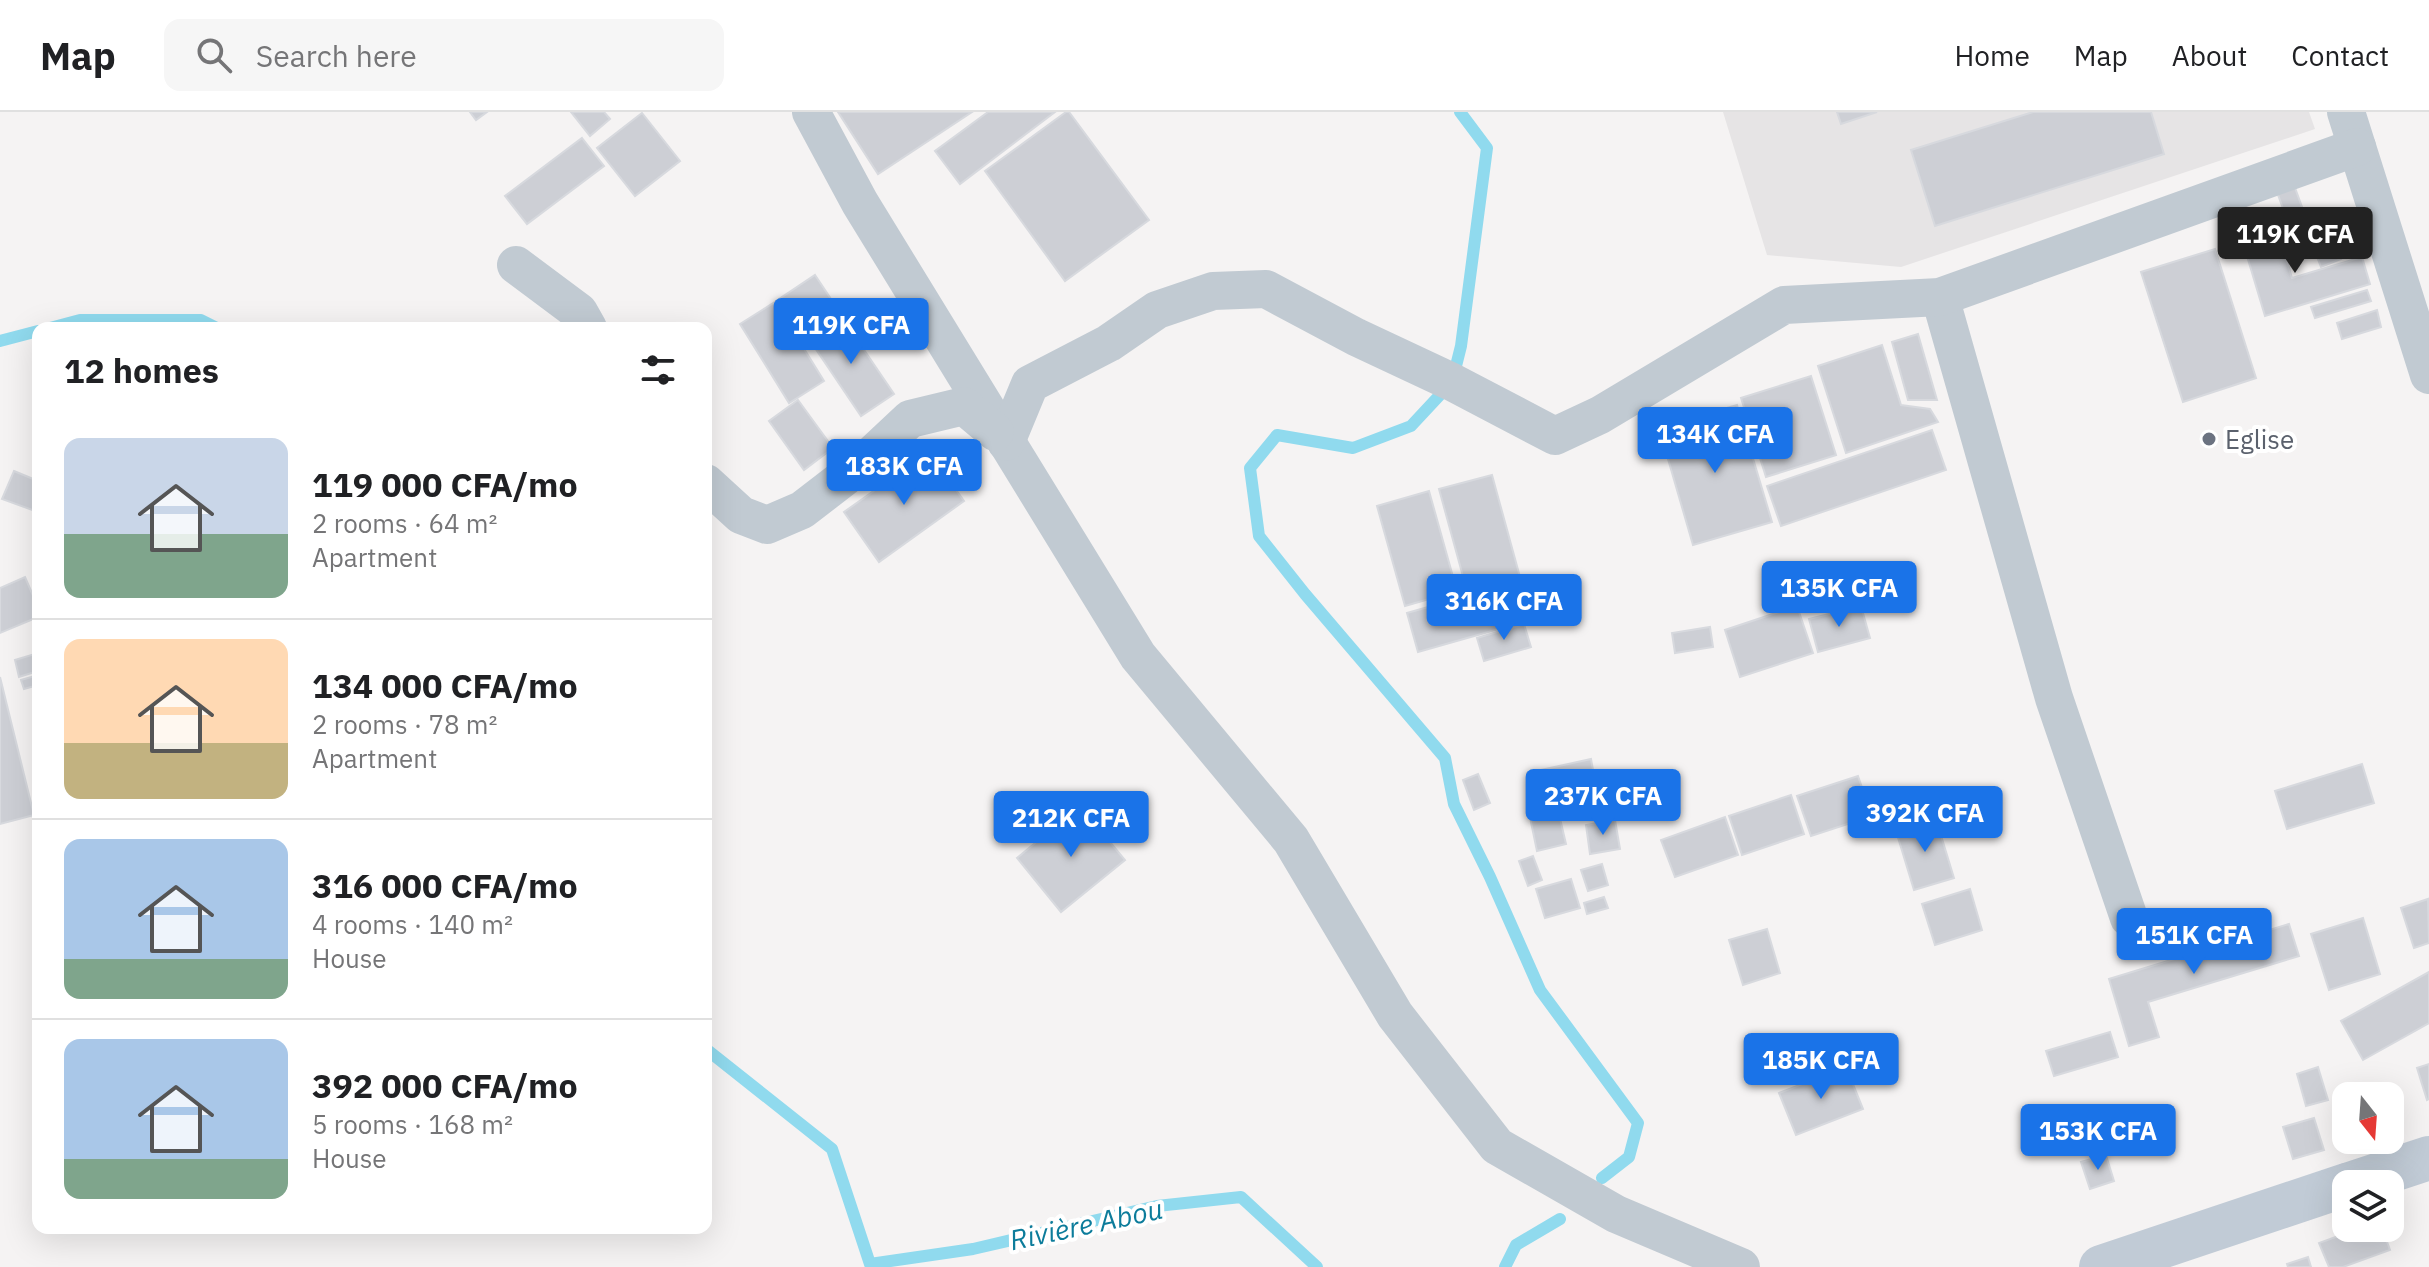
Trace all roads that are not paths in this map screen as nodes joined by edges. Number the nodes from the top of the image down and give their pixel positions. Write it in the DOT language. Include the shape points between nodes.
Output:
graph roads {
  1 [pos="811,112"];
  2 [pos="2351,130"];
  3 [pos="516,265"];
  4 [pos="1940,297"];
  5 [pos="585,322"];
  6 [pos="2429,375"];
  7 [pos="1006,442"];
  8 [pos="712,488"];
  9 [pos="2129,918"];
  10 [pos="2429,1158"];
  11 [pos="2393,1170"];
  12 [pos="2332,1190"];
  13 [pos="1741,1267"];
  14 [pos="2101,1267"];
  1 -- 7 [label="street" via="860,203"];
  2 -- 4 [label="street"];
  2 -- 6 [label="street"];
  3 -- 5 [label="street" via="579,312"];
  4 -- 7 [label="street" via="1784,305 1600,415 1555,436 1266,289 1213,291 1157,310 1109,343 1030,384"];
  4 -- 9 [label="street" via="2054,698"];
  7 -- 8 [label="street" via="964,406 910,419 802,510 767,525 741,515"];
  7 -- 13 [label="street" via="1138,656 1291,840 1395,1015 1497,1146 1616,1214"];
  10 -- 11 [label="main road"];
  12 -- 14 [label="main road"];
}
